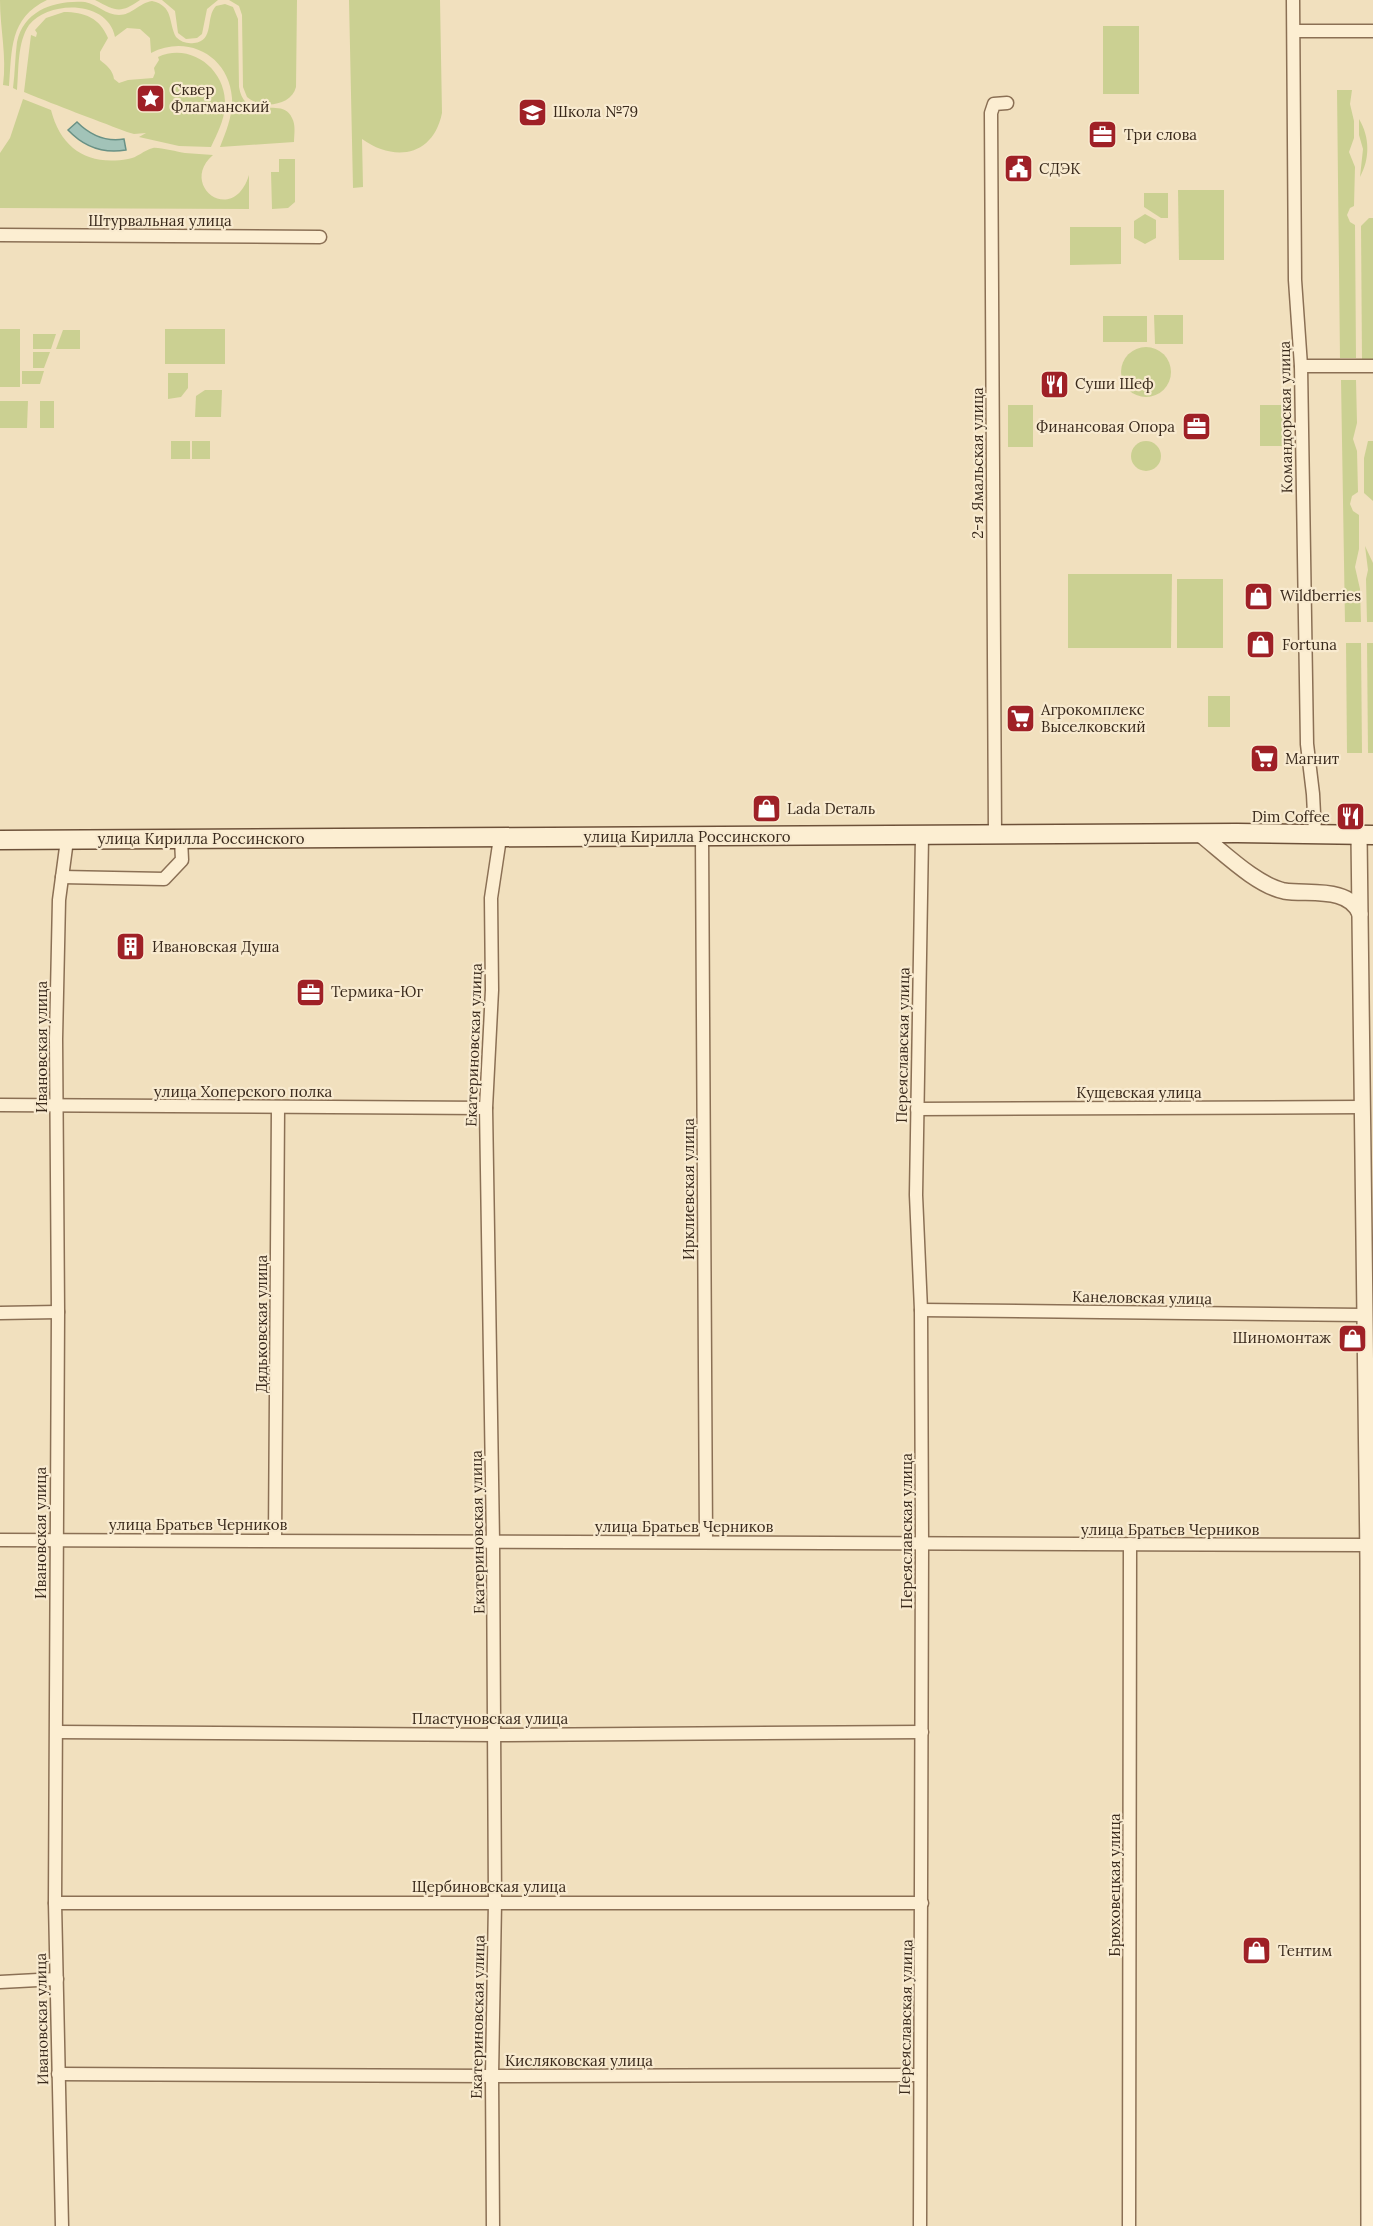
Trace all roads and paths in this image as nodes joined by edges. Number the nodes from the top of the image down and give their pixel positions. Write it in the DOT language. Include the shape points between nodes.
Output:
graph roads {
  1 [pos="1293,0"];
  2 [pos="1294,31"];
  3 [pos="1373,31"];
  4 [pos="1007,103"];
  5 [pos="0,235"];
  6 [pos="320,237"];
  7 [pos="1301,366"];
  8 [pos="1373,366"];
  9 [pos="1200,834"];
  10 [pos="1316,834"];
  11 [pos="995,835"];
  12 [pos="1366,835"];
  13 [pos="922,836"];
  14 [pos="702,837"];
  15 [pos="500,838"];
  16 [pos="181,839"];
  17 [pos="0,840"];
  18 [pos="67,840"];
  19 [pos="62,877"];
  20 [pos="1360,914"];
  21 [pos="0,1105"];
  22 [pos="57,1106"];
  23 [pos="1362,1107"];
  24 [pos="278,1108"];
  25 [pos="486,1108"];
  26 [pos="917,1109"];
  27 [pos="921,1310"];
  28 [pos="58,1312"];
  29 [pos="0,1313"];
  30 [pos="1363,1315"];
  31 [pos="56,1539"];
  32 [pos="0,1540"];
  33 [pos="275,1540"];
  34 [pos="493,1541"];
  35 [pos="706,1542"];
  36 [pos="922,1544"];
  37 [pos="1130,1544"];
  38 [pos="1367,1545"];
  39 [pos="57,1732"];
  40 [pos="922,1732"];
  41 [pos="494,1735"];
  42 [pos="1371,1760"];
  43 [pos="495,1902"];
  44 [pos="56,1903"];
  45 [pos="922,1903"];
  46 [pos="57,1979"];
  47 [pos="0,1982"];
  48 [pos="58,2074"];
  49 [pos="920,2075"];
  50 [pos="492,2076"];
  51 [pos="62,2226"];
  52 [pos="493,2226"];
  53 [pos="920,2226"];
  54 [pos="1129,2226"];
  55 [pos="1369,2226"];
  1 -- 2 [label="street, Командорская улица"];
  2 -- 3 [label="street"];
  2 -- 7 [label="street, Командорская улица" via="1295,280"];
  4 -- 11 [label="street, 2-я Ямальская улица" via="994,104 991,113"];
  5 -- 6 [label="street, Штурвальная улица"];
  7 -- 8 [label="street"];
  7 -- 10 [label="street, Командорская улица" via="1306,735"];
  9 -- 10 [label="main road, улица Кирилла Россинского"];
  9 -- 11 [label="main road, улица Кирилла Россинского"];
  9 -- 20 [label="street" via="1272,888 1336,895 1348,900"];
  10 -- 12 [label="main road, улица Кирилла Россинского"];
  11 -- 13 [label="main road, улица Кирилла Россинского"];
  12 -- 20 [label="street"];
  13 -- 14 [label="main road, улица Кирилла Россинского"];
  13 -- 26 [label="street, Переяславская улица"];
  14 -- 15 [label="main road, улица Кирилла Россинского"];
  14 -- 35 [label="street, Ирклиевская улица"];
  15 -- 16 [label="main road, улица Кирилла Россинского"];
  15 -- 25 [label="street, Екатериновская улица" via="491,898 492,990"];
  16 -- 18 [label="main road, улица Кирилла Россинского"];
  16 -- 19 [label="street" via="182,860 164,879"];
  17 -- 18 [label="main road, улица Кирилла Россинского"];
  18 -- 19 [label="street, Ивановская улица"];
  19 -- 22 [label="street, Ивановская улица" via="57,954"];
  20 -- 23 [label="street"];
  21 -- 22 [label="street, улица Хоперского полка"];
  22 -- 24 [label="street, улица Хоперского полка"];
  22 -- 28 [label="street, Ивановская улица"];
  23 -- 26 [label="street, Кущевская улица"];
  23 -- 30 [label="street"];
  24 -- 25 [label="street, улица Хоперского полка"];
  24 -- 33 [label="street, Дядьковская улица"];
  25 -- 34 [label="street, Екатериновская улица"];
  26 -- 27 [label="street, Переяславская улица"];
  27 -- 30 [label="street, Канеловская улица"];
  27 -- 36 [label="street, Переяславская улица"];
  28 -- 29 [label="street"];
  28 -- 31 [label="street, Ивановская улица"];
  30 -- 38 [label="street"];
  31 -- 32 [label="street, улица Братьев Черников"];
  31 -- 33 [label="street, улица Братьев Черников"];
  31 -- 39 [label="street, Ивановская улица"];
  33 -- 34 [label="street, улица Братьев Черников"];
  34 -- 35 [label="street, улица Братьев Черников"];
  34 -- 41 [label="street, Екатериновская улица"];
  35 -- 36 [label="street, улица Братьев Черников"];
  36 -- 37 [label="street, улица Братьев Черников"];
  36 -- 40 [label="street, Переяславская улица"];
  37 -- 38 [label="street, улица Братьев Черников"];
  37 -- 54 [label="street, Брюховецкая улица"];
  38 -- 42 [label="street"];
  39 -- 41 [label="street, Пластуновская улица"];
  39 -- 44 [label="street, Ивановская улица"];
  40 -- 41 [label="street, Пластуновская улица"];
  40 -- 45 [label="street, Переяславская улица"];
  41 -- 43 [label="street, Екатериновская улица"];
  42 -- 55 [label="street"];
  43 -- 44 [label="street, Щербиновская улица"];
  43 -- 45 [label="street, Щербиновская улица"];
  43 -- 50 [label="street, Екатериновская улица"];
  44 -- 46 [label="street, Ивановская улица"];
  45 -- 49 [label="street, Переяславская улица"];
  46 -- 47 [label="street"];
  46 -- 48 [label="street, Ивановская улица"];
  48 -- 50 [label="street, Кисляковская улица"];
  48 -- 51 [label="street, Ивановская улица"];
  49 -- 50 [label="street, Кисляковская улица"];
  49 -- 53 [label="street, Переяславская улица"];
  50 -- 52 [label="street, Екатериновская улица"];
}
